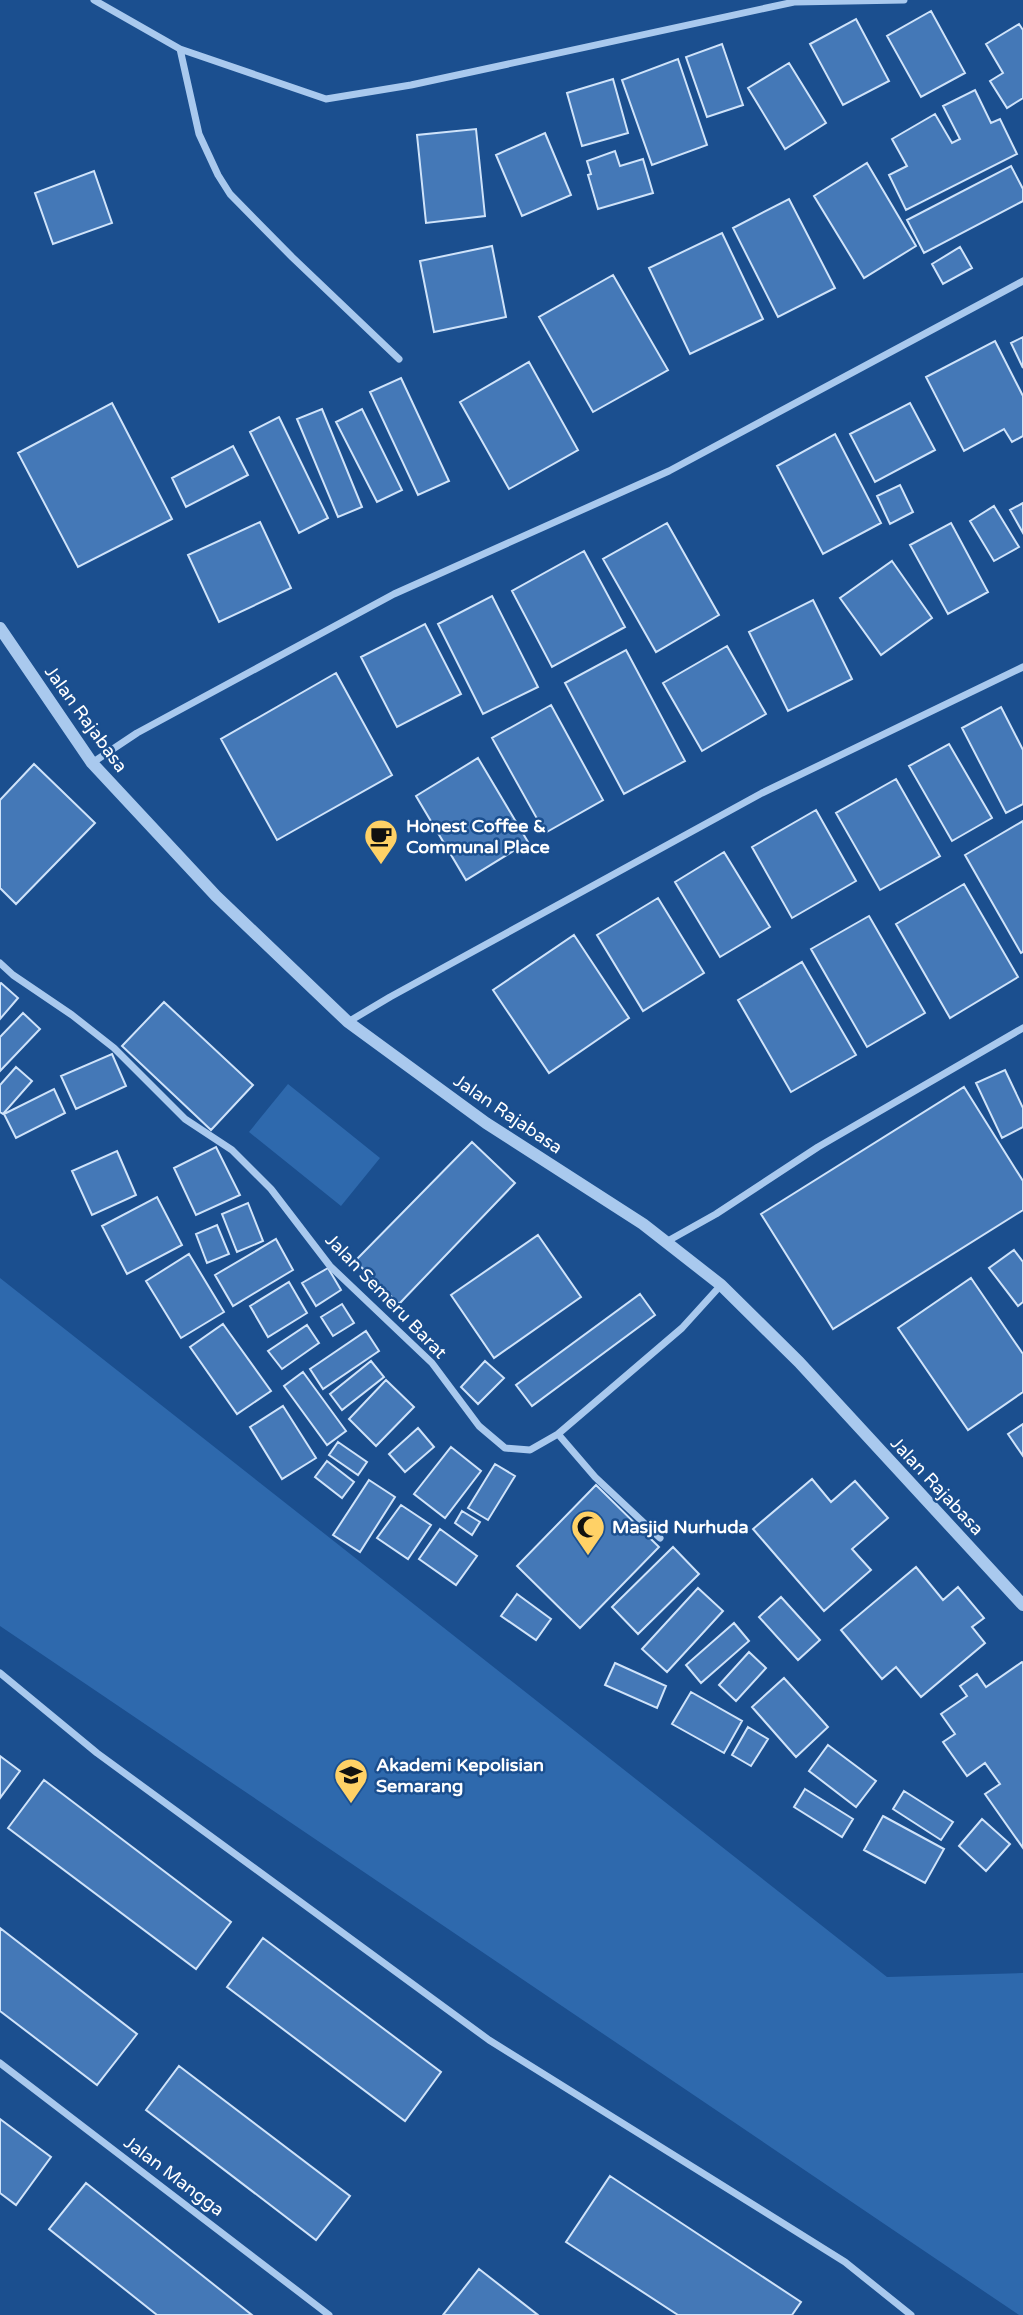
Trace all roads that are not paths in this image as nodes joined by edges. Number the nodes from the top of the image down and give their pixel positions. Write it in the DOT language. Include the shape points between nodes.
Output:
graph roads {
  1 [pos="94,0"];
  2 [pos="904,0"];
  3 [pos="180,49"];
  4 [pos="1023,281"];
  5 [pos="399,359"];
  6 [pos="0,628"];
  7 [pos="1023,667"];
  8 [pos="92,764"];
  9 [pos="0,963"];
  10 [pos="348,1023"];
  11 [pos="1023,1028"];
  12 [pos="666,1242"];
  13 [pos="721,1285"];
  14 [pos="558,1434"];
  15 [pos="660,1538"];
  16 [pos="1023,1605"];
  17 [pos="0,1674"];
  18 [pos="0,2063"];
  19 [pos="329,2315"];
  20 [pos="911,2315"];
  1 -- 3 [label="street"];
  2 -- 3 [label="street" via="794,2 411,85 326,99"];
  3 -- 5 [label="street" via="200,134 230,194"];
  4 -- 8 [label="street" via="669,471 394,594 137,733"];
  6 -- 8 [label="street, Jalan Rajabasa"];
  7 -- 10 [label="street" via="762,793"];
  8 -- 10 [label="street, Jalan Rajabasa" via="216,897"];
  9 -- 14 [label="street, Jalan Semeru Barat" via="114,1048 185,1119 232,1150 271,1189 330,1266 432,1363 479,1426 505,1448 530,1450"];
  10 -- 12 [label="street, Jalan Rajabasa" via="486,1123"];
  11 -- 12 [label="street"];
  12 -- 13 [label="street, Jalan Rajabasa"];
  13 -- 14 [label="street, Jalan Semeru Barat" via="682,1328"];
  13 -- 16 [label="street, Jalan Rajabasa" via="799,1362"];
  14 -- 15 [label="street" via="595,1477"];
  17 -- 20 [label="street" via="97,1753 489,2040 845,2263"];
  18 -- 19 [label="street, Jalan Mangga"];
}
